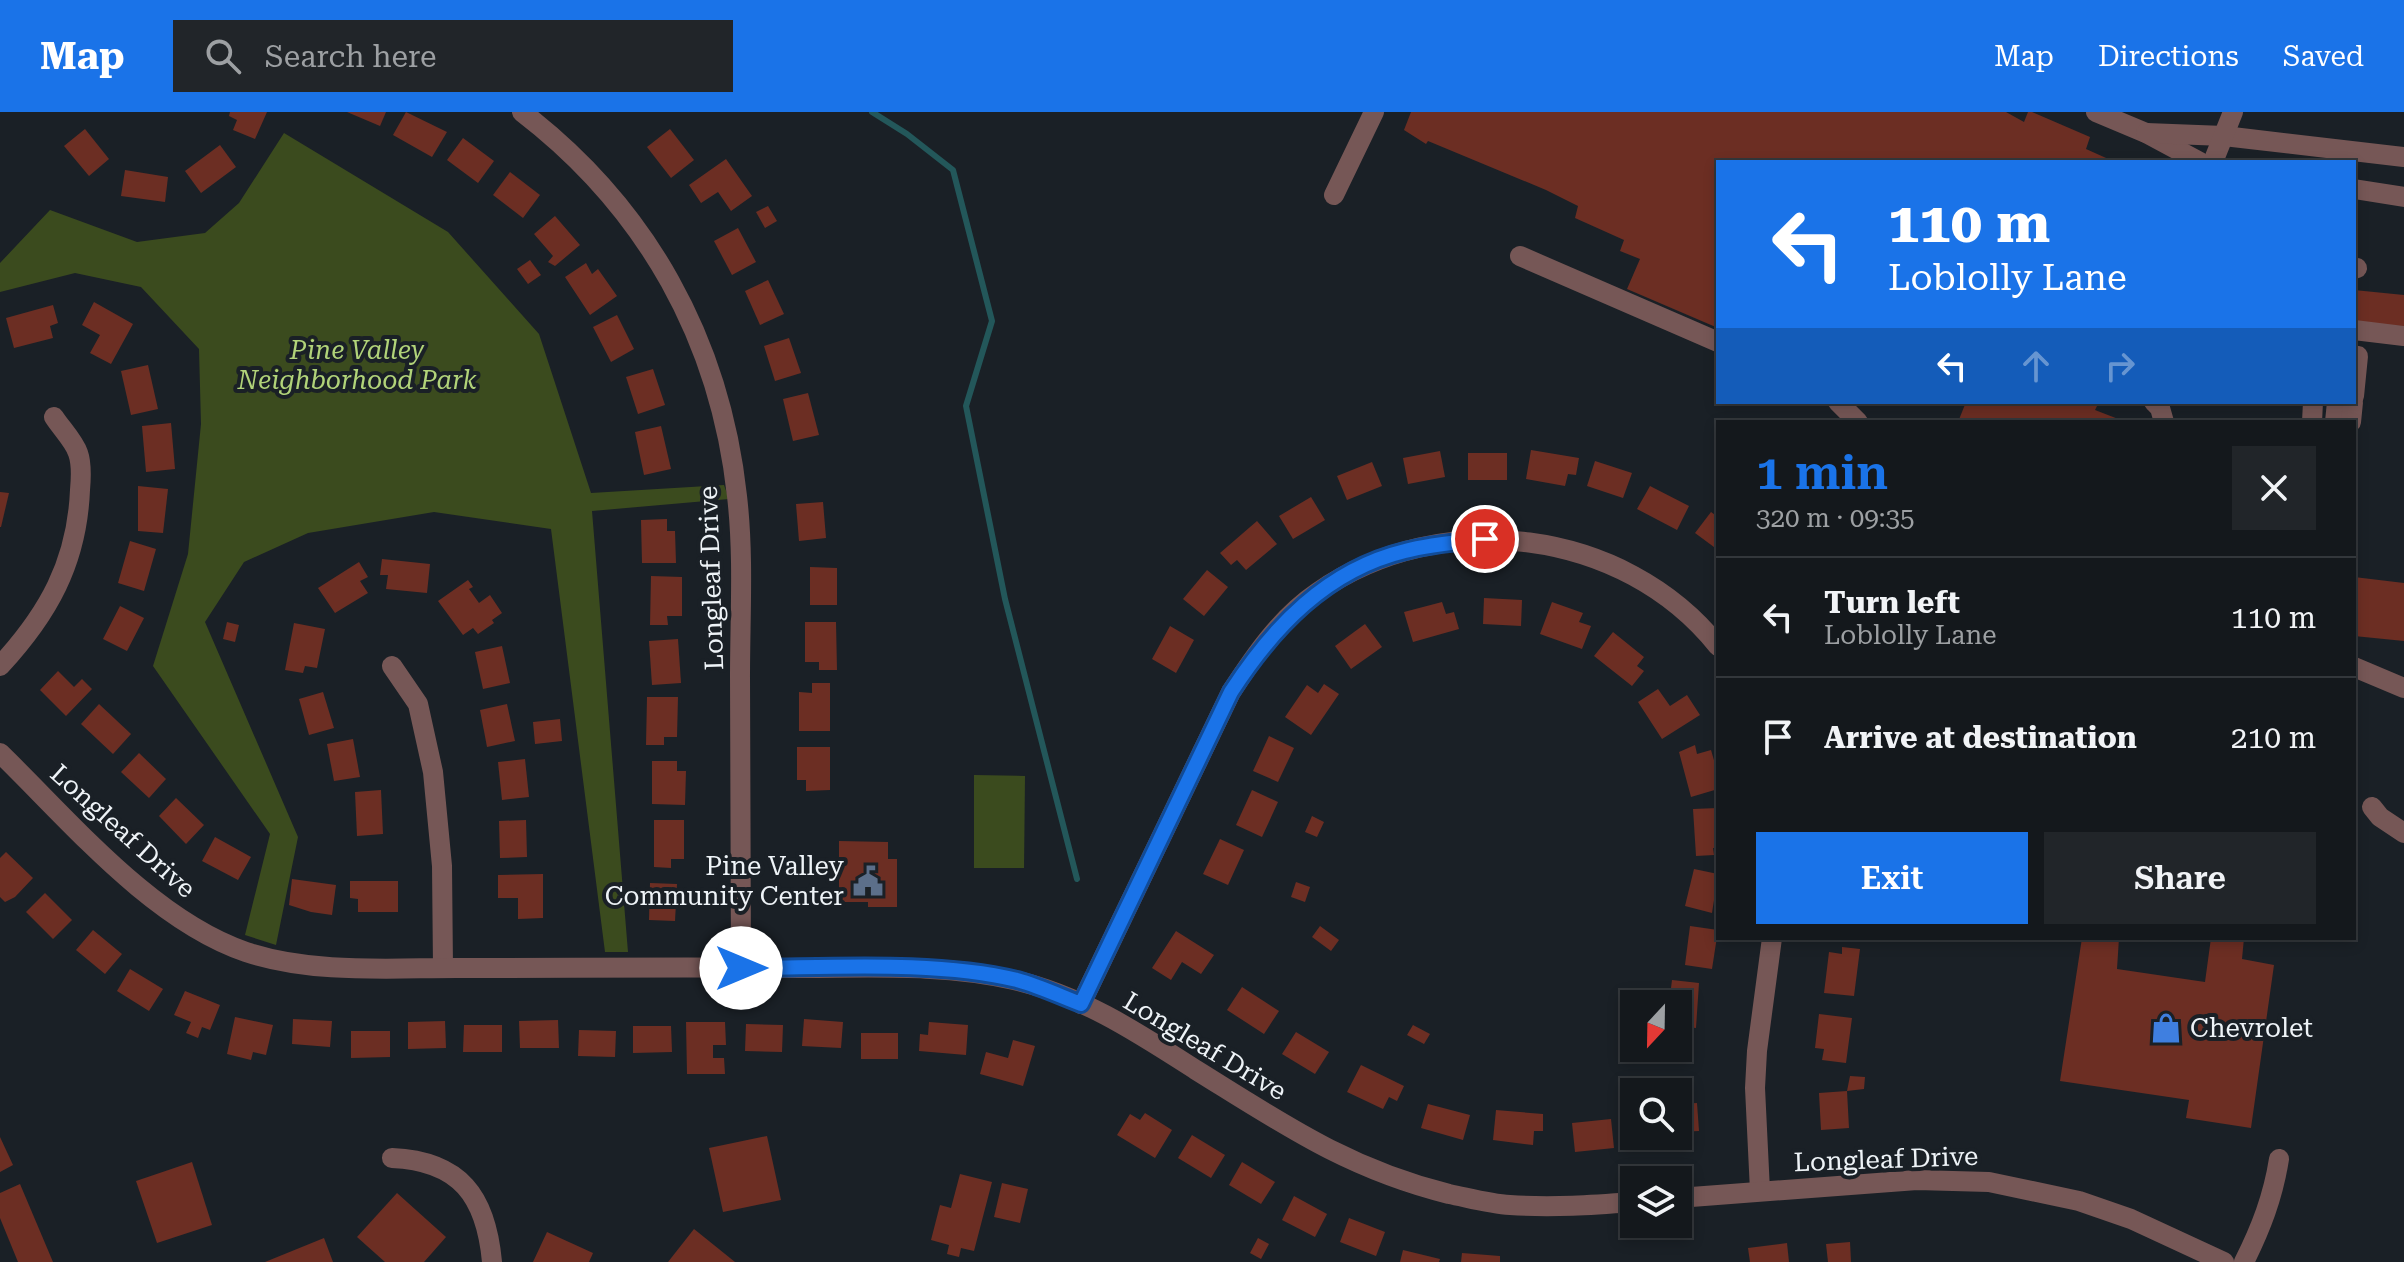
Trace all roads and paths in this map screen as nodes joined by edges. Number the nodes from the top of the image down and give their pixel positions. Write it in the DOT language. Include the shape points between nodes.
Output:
graph roads {
  1 [pos="522,112"];
  2 [pos="1374,112"];
  3 [pos="2096,112"];
  4 [pos="2233,112"];
  5 [pos="2146,133"];
  6 [pos="2224,136"];
  7 [pos="2404,157"];
  8 [pos="2196,160"];
  9 [pos="2214,160"];
  10 [pos="2356,189"];
  11 [pos="1334,195"];
  12 [pos="2404,197"];
  13 [pos="1520,256"];
  14 [pos="2356,330"];
  15 [pos="2404,336"];
  16 [pos="1716,341"];
  17 [pos="2358,356"];
  18 [pos="2356,376"];
  19 [pos="1840,404"];
  20 [pos="54,417"];
  21 [pos="1856,420"];
  22 [pos="1716,644"];
  23 [pos="0,666"];
  24 [pos="392,666"];
  25 [pos="2356,668"];
  26 [pos="2404,688"];
  27 [pos="0,753"];
  28 [pos="2372,807"];
  29 [pos="2404,833"];
  30 [pos="1772,940"];
  31 [pos="443,968"];
  32 [pos="741,968"];
  33 [pos="1081,1004"];
  34 [pos="392,1158"];
  35 [pos="2279,1159"];
  36 [pos="1760,1191"];
  37 [pos="1692,1197"];
  38 [pos="1620,1203"];
  39 [pos="492,1262"];
  40 [pos="2224,1262"];
  41 [pos="2244,1262"];
  1 -- 32 [label="street, Longleaf Drive" via="588,169 640,233 685,308 723,410 740,542"];
  2 -- 11 [label="street"];
  3 -- 5 [label="street"];
  4 -- 6 [label="street"];
  5 -- 6 [label="street"];
  5 -- 8 [label="street"];
  6 -- 7 [label="street"];
  6 -- 9 [label="street"];
  10 -- 12 [label="street"];
  13 -- 16 [label="street"];
  14 -- 15 [label="street"];
  17 -- 18 [label="street"];
  19 -- 21 [label="street"];
  20 -- 23 [label="street" via="78,453 77,530 68,563 40,618"];
  22 -- 33 [label="street" via="1676,604 1643,581 1565,548 1525,541 1458,542 1405,551 1350,572 1281,624 1231,692"];
  24 -- 31 [label="street" via="418,704 433,772 442,866"];
  25 -- 26 [label="street"];
  27 -- 31 [label="street, Longleaf Drive" via="131,881 201,932 272,960"];
  28 -- 29 [label="street"];
  30 -- 36 [label="street" via="1755,1088"];
  31 -- 32 [label="street, Longleaf Drive"];
  32 -- 33 [label="street, Longleaf Drive" via="978,973 1016,980"];
  33 -- 38 [label="street, Longleaf Drive" via="1135,1031 1305,1138 1387,1176 1506,1205"];
  34 -- 39 [label="street" via="427,1162 467,1186 490,1237"];
  35 -- 41 [label="street" via="2274,1191"];
  36 -- 37 [label="street, Longleaf Drive"];
  36 -- 40 [label="street, Longleaf Drive" via="1917,1180 1989,1182 2079,1201"];
}
